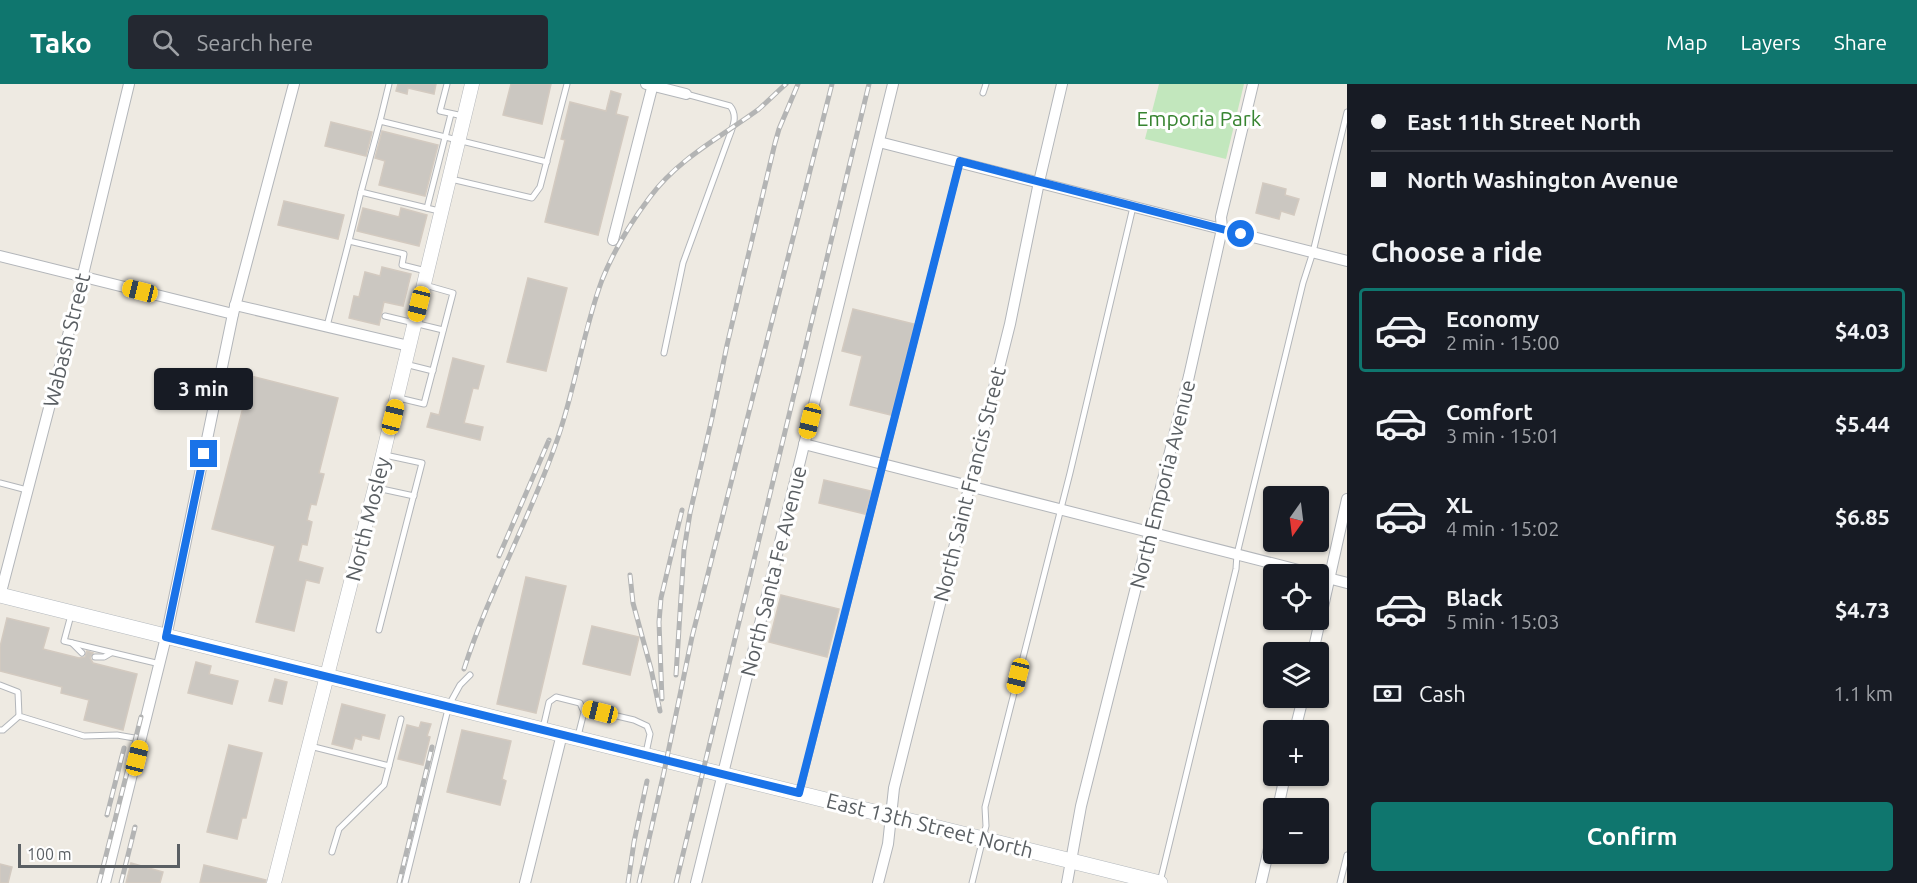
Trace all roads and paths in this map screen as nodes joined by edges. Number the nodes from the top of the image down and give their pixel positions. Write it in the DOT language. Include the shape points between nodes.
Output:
graph roads {
  1 [pos="129,84"];
  2 [pos="294,84"];
  3 [pos="389,84"];
  4 [pos="447,84"];
  5 [pos="472,84"];
  6 [pos="567,84"];
  7 [pos="650,84"];
  8 [pos="893,84"];
  9 [pos="986,84"];
  10 [pos="1062,84"];
  11 [pos="1253,84"];
  12 [pos="983,93"];
  13 [pos="686,94"];
  14 [pos="1347,112"];
  15 [pos="458,115"];
  16 [pos="380,122"];
  17 [pos="452,139"];
  18 [pos="879,142"];
  19 [pos="960,161"];
  20 [pos="547,162"];
  21 [pos="1039,182"];
  22 [pos="443,184"];
  23 [pos="361,192"];
  24 [pos="1133,206"];
  25 [pos="427,208"];
  26 [pos="442,211"];
  27 [pos="1222,229"];
  28 [pos="613,240"];
  29 [pos="349,241"];
  30 [pos="1313,252"];
  31 [pos="0,256"];
  32 [pos="1347,261"];
  33 [pos="82,277"];
  34 [pos="426,278"];
  35 [pos="234,309"];
  36 [pos="385,316"];
  37 [pos="415,324"];
  38 [pos="327,326"];
  39 [pos="443,330"];
  40 [pos="410,346"];
  41 [pos="664,353"];
  42 [pos="405,364"];
  43 [pos="433,371"];
  44 [pos="397,397"];
  45 [pos="804,444"];
  46 [pos="383,455"];
  47 [pos="883,464"];
  48 [pos="0,483"];
  49 [pos="969,486"];
  50 [pos="375,488"];
  51 [pos="27,490"];
  52 [pos="414,496"];
  53 [pos="1347,499"];
  54 [pos="1060,509"];
  55 [pos="1150,532"];
  56 [pos="1237,554"];
  57 [pos="1275,564"];
  58 [pos="1331,579"];
  59 [pos="1347,583"];
  60 [pos="0,595"];
  61 [pos="72,613"];
  62 [pos="379,630"];
  63 [pos="166,637"];
  64 [pos="1315,642"];
  65 [pos="72,643"];
  66 [pos="82,653"];
  67 [pos="111,653"];
  68 [pos="95,657"];
  69 [pos="160,664"];
  70 [pos="470,675"];
  71 [pos="327,676"];
  72 [pos="0,686"];
  73 [pos="449,705"];
  74 [pos="583,708"];
  75 [pos="19,716"];
  76 [pos="401,719"];
  77 [pos="542,729"];
  78 [pos="0,730"];
  79 [pos="569,736"];
  80 [pos="142,739"];
  81 [pos="309,746"];
  82 [pos="645,755"];
  83 [pos="389,766"];
  84 [pos="722,773"];
  85 [pos="799,793"];
  86 [pos="891,816"];
  87 [pos="983,838"];
  88 [pos="332,852"];
  89 [pos="1347,855"];
  90 [pos="1070,860"];
  91 [pos="1265,864"];
  92 [pos="105,883"];
  93 [pos="274,883"];
  94 [pos="405,883"];
  95 [pos="525,883"];
  96 [pos="696,883"];
  97 [pos="878,883"];
  98 [pos="972,883"];
  99 [pos="1067,883"];
  100 [pos="1160,883"];
  101 [pos="1261,883"];
  102 [pos="1340,883"];
  1 -- 33 [label="street, Wabash Street"];
  2 -- 35 [label="street"];
  3 -- 16 [label="lane"];
  4 -- 15 [label="lane" via="440,111"];
  5 -- 15 [label="street, North Mosley"];
  6 -- 20 [label="lane"];
  7 -- 13 [label="street"];
  7 -- 28 [label="street"];
  8 -- 18 [label="street, North Santa Fe Avenue"];
  9 -- 12 [label="lane"];
  10 -- 21 [label="street, North Saint Francis Street"];
  11 -- 27 [label="street, North Emporia Avenue" via="1221,217"];
  13 -- 41 [label="lane" via="730,106 734,116 683,263"];
  14 -- 30 [label="lane"];
  15 -- 17 [label="street, North Mosley"];
  16 -- 17 [label="lane"];
  16 -- 23 [label="lane"];
  17 -- 20 [label="lane"];
  17 -- 22 [label="street, North Mosley"];
  18 -- 19 [label="street"];
  18 -- 45 [label="street, North Santa Fe Avenue"];
  19 -- 21 [label="street"];
  19 -- 47 [label="lane"];
  20 -- 22 [label="lane" via="540,187 532,198"];
  21 -- 24 [label="street"];
  21 -- 49 [label="street, North Saint Francis Street" via="1010,324"];
  22 -- 25 [label="lane"];
  22 -- 26 [label="street, North Mosley"];
  23 -- 25 [label="lane"];
  23 -- 29 [label="lane"];
  24 -- 27 [label="street"];
  24 -- 54 [label="lane"];
  25 -- 26 [label="lane"];
  26 -- 34 [label="street, North Mosley"];
  27 -- 30 [label="street"];
  27 -- 55 [label="street, North Emporia Avenue"];
  29 -- 34 [label="lane" via="404,254 402,265"];
  29 -- 38 [label="lane"];
  30 -- 32 [label="street"];
  30 -- 56 [label="lane"];
  31 -- 33 [label="street"];
  33 -- 35 [label="street"];
  33 -- 51 [label="street, Wabash Street"];
  34 -- 37 [label="street, North Mosley"];
  34 -- 39 [label="lane" via="453,292"];
  35 -- 38 [label="street"];
  35 -- 63 [label="street"];
  36 -- 37 [label="lane"];
  37 -- 39 [label="lane"];
  37 -- 40 [label="street, North Mosley"];
  38 -- 40 [label="street"];
  39 -- 43 [label="lane"];
  40 -- 42 [label="street, North Mosley"];
  42 -- 43 [label="lane"];
  42 -- 44 [label="street, North Mosley"];
  43 -- 44 [label="lane" via="424,404"];
  44 -- 46 [label="street, North Mosley"];
  45 -- 47 [label="street"];
  45 -- 84 [label="street, North Santa Fe Avenue"];
  46 -- 50 [label="street, North Mosley"];
  46 -- 52 [label="lane" via="422,463"];
  47 -- 49 [label="street"];
  47 -- 85 [label="lane"];
  48 -- 51 [label="lane"];
  49 -- 54 [label="street"];
  49 -- 86 [label="street, North Saint Francis Street" via="894,788"];
  50 -- 52 [label="lane"];
  50 -- 71 [label="street, North Mosley"];
  51 -- 60 [label="street, Wabash Street"];
  52 -- 62 [label="lane"];
  53 -- 58 [label="street"];
  54 -- 55 [label="street"];
  54 -- 87 [label="lane" via="985,807"];
  55 -- 56 [label="street"];
  55 -- 90 [label="street, North Emporia Avenue"];
  56 -- 57 [label="street"];
  56 -- 100 [label="lane"];
  58 -- 59 [label="street"];
  58 -- 64 [label="street"];
  60 -- 61 [label="main road, East 13th Street North"];
  61 -- 63 [label="main road, East 13th Street North"];
  61 -- 65 [label="lane" via="64,641"];
  63 -- 69 [label="street"];
  63 -- 71 [label="main road, East 13th Street North"];
  65 -- 66 [label="lane"];
  65 -- 67 [label="lane"];
  67 -- 68 [label="lane"];
  67 -- 69 [label="lane"];
  69 -- 80 [label="street"];
  70 -- 73 [label="lane"];
  71 -- 73 [label="main road, East 13th Street North"];
  71 -- 81 [label="street, North Mosley"];
  72 -- 75 [label="lane" via="18,692"];
  73 -- 77 [label="main road, East 13th Street North"];
  73 -- 94 [label="lane"];
  74 -- 77 [label="lane" via="580,703 553,698"];
  74 -- 79 [label="lane"];
  74 -- 82 [label="lane" via="647,726 650,734"];
  75 -- 78 [label="lane"];
  75 -- 80 [label="lane" via="84,736"];
  76 -- 83 [label="lane"];
  77 -- 79 [label="main road, East 13th Street North"];
  79 -- 82 [label="main road, East 13th Street North"];
  79 -- 95 [label="street"];
  80 -- 92 [label="street"];
  81 -- 83 [label="lane"];
  81 -- 93 [label="street, North Mosley"];
  82 -- 84 [label="main road, East 13th Street North"];
  83 -- 88 [label="lane" via="384,785 339,829"];
  84 -- 85 [label="main road, East 13th Street North"];
  84 -- 96 [label="street, North Santa Fe Avenue"];
  85 -- 86 [label="main road, East 13th Street North"];
  86 -- 87 [label="main road, East 13th Street North"];
  86 -- 97 [label="street, North Saint Francis Street"];
  87 -- 90 [label="main road, East 13th Street North"];
  87 -- 98 [label="lane"];
  89 -- 102 [label="lane"];
  90 -- 99 [label="street, North Emporia Avenue"];
  90 -- 100 [label="main road, East 13th Street North"];
  91 -- 101 [label="street"];
}
